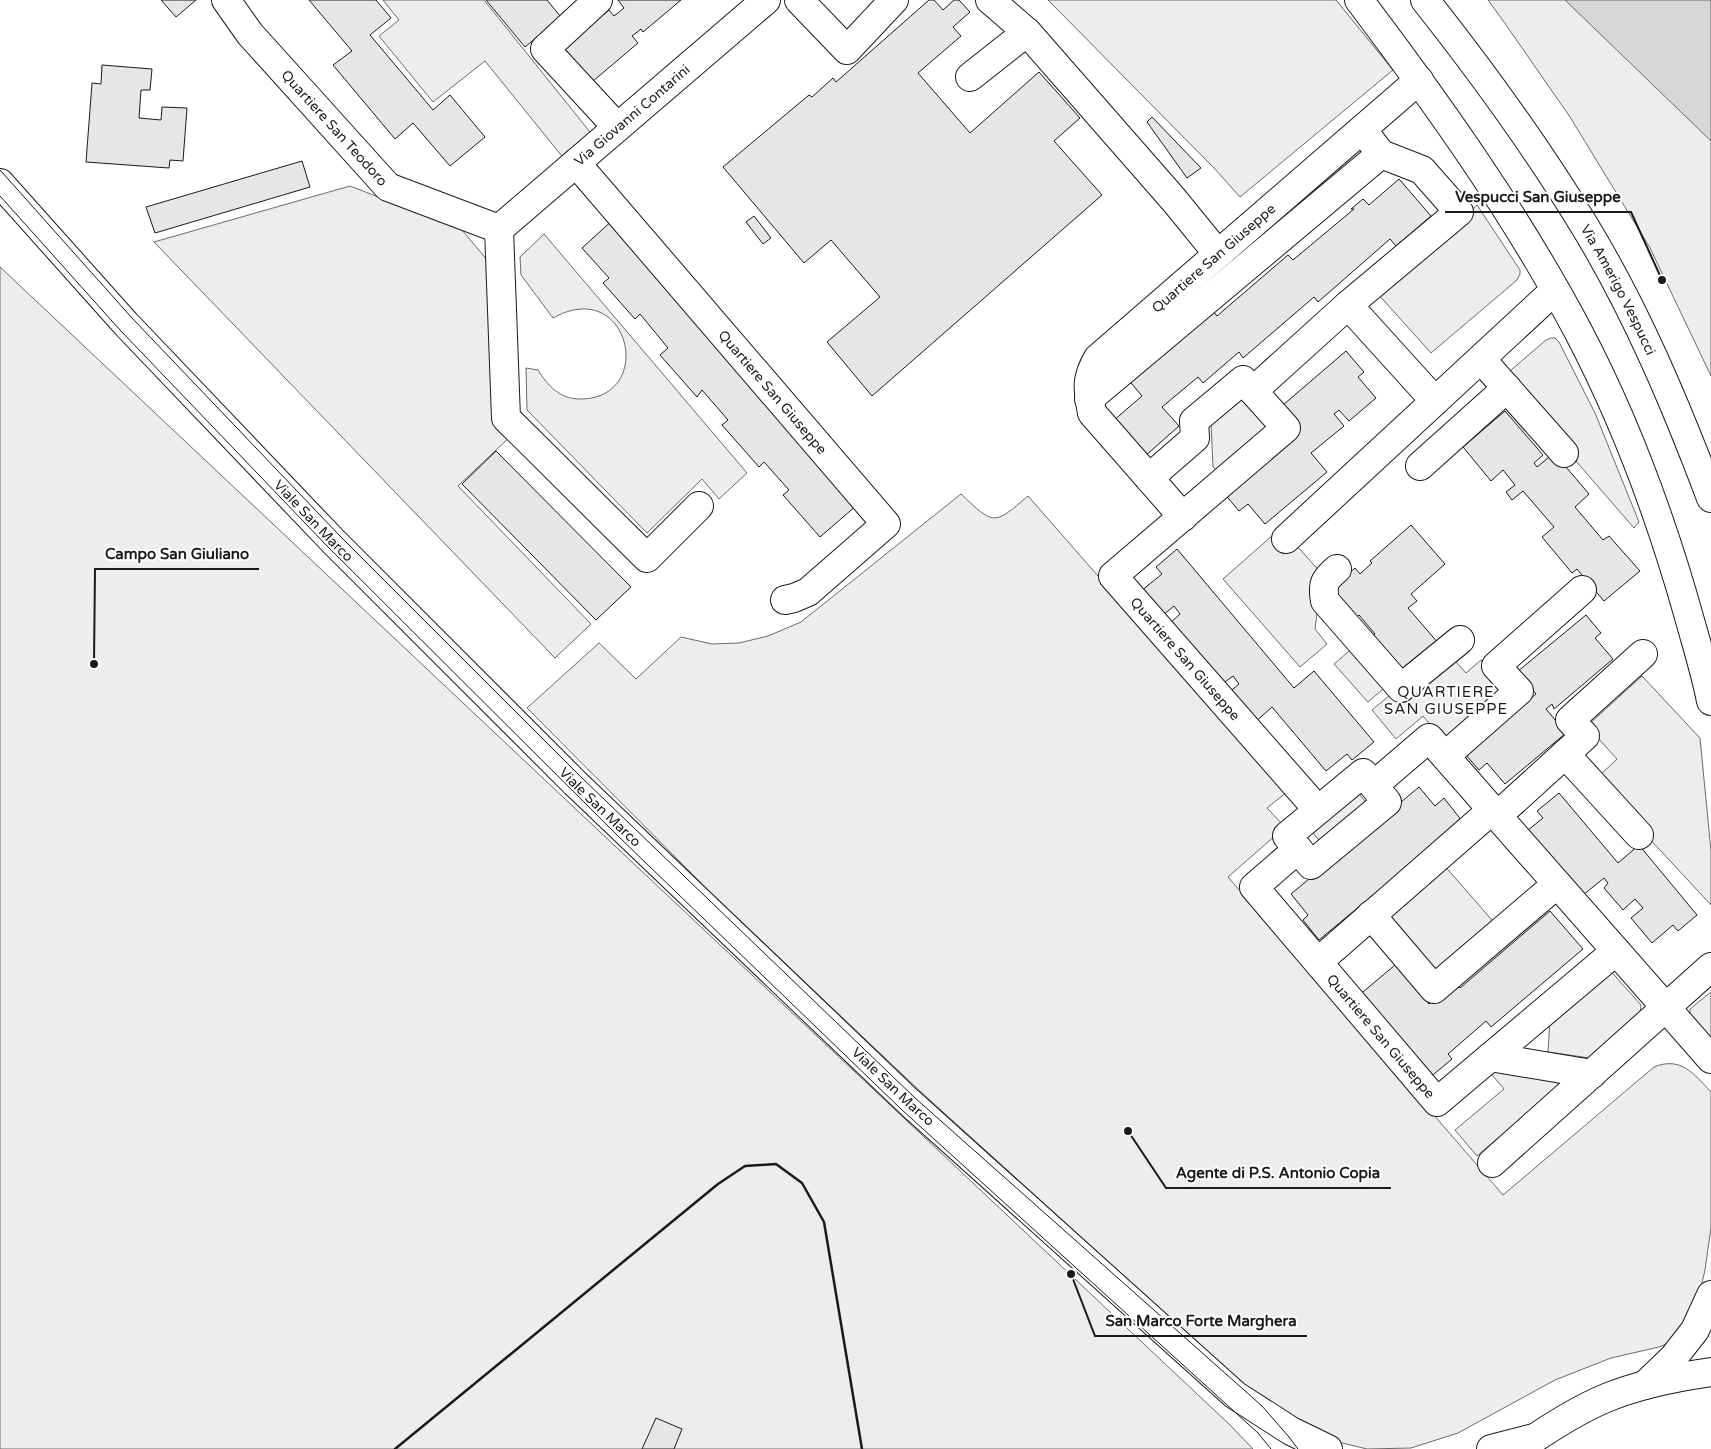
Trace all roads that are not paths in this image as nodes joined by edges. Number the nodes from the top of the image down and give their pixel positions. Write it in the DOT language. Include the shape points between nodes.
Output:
graph roads {
  1 [pos="226,0"];
  2 [pos="766,0"];
  3 [pos="799,0"];
  4 [pos="894,0"];
  5 [pos="990,0"];
  6 [pos="1359,0"];
  7 [pos="1425,0"];
  8 [pos="1435,0"];
  9 [pos="588,4"];
  10 [pos="1027,32"];
  11 [pos="1465,50"];
  12 [pos="970,77"];
  13 [pos="1419,80"];
  14 [pos="617,128"];
  15 [pos="1362,130"];
  16 [pos="1381,154"];
  17 [pos="576,163"];
  18 [pos="0,183"];
  19 [pos="499,230"];
  20 [pos="1218,254"];
  21 [pos="1555,290"];
  22 [pos="1348,305"];
  23 [pos="1481,359"];
  24 [pos="1507,388"];
  25 [pos="1252,391"];
  26 [pos="1089,399"];
  27 [pos="1435,401"];
  28 [pos="1564,453"];
  29 [pos="1420,466"];
  30 [pos="1149,478"];
  31 [pos="1711,498"];
  32 [pos="699,506"];
  33 [pos="1183,517"];
  34 [pos="1286,539"];
  35 [pos="1338,569"];
  36 [pos="1582,590"];
  37 [pos="785,600"];
  38 [pos="1460,640"];
  39 [pos="1643,654"];
  40 [pos="1711,701"];
  41 [pos="1565,754"];
  42 [pos="1445,756"];
  43 [pos="1374,785"];
  44 [pos="1318,810"];
  45 [pos="1495,813"];
  46 [pos="1639,835"];
  47 [pos="1298,849"];
  48 [pos="1557,884"];
  49 [pos="1371,916"];
  50 [pos="1616,951"];
  51 [pos="1318,962"];
  52 [pos="1711,967"];
  53 [pos="1666,1007"];
  54 [pos="1490,1057"];
  55 [pos="1711,1059"];
  56 [pos="1592,1074"];
  57 [pos="1492,1163"];
  58 [pos="1711,1295"];
  59 [pos="1707,1370"];
  60 [pos="1645,1385"];
  61 [pos="1235,1395"];
  62 [pos="1526,1444"];
  63 [pos="1282,1449"];
  64 [pos="1328,1449"];
  65 [pos="1491,1449"];
  1 -- 19 [label="street, Quartiere San Teodoro" via="250,34 388,187"];
  2 -- 14 [label="street, Via Giovanni Contarini"];
  3 -- 4 [label="street" via="847,50"];
  5 -- 10 [label="street"];
  6 -- 13 [label="street"];
  7 -- 11 [label="street, Via Amerigo Vespucci"];
  8 -- 11 [label="street"];
  9 -- 14 [label="street" via="545,49"];
  10 -- 12 [label="street"];
  10 -- 20 [label="street"];
  11 -- 31 [label="street, Via Amerigo Vespucci" via="1530,141 1584,226 1664,382"];
  13 -- 15 [label="street, Quartiere San Giuseppe"];
  13 -- 21 [label="street" via="1490,182"];
  14 -- 17 [label="street, Via Giovanni Contarini"];
  15 -- 16 [label="street"];
  15 -- 20 [label="street, Quartiere San Giuseppe"];
  16 -- 22 [label="street" via="1422,170 1459,212"];
  16 -- 26 [label="street, Quartiere San Giuseppe"];
  17 -- 19 [label="street, Via Giovanni Contarini"];
  17 -- 37 [label="street, Quartiere San Giuseppe" via="886,524 808,592"];
  18 -- 61 [label="street, Viale San Marco" via="126,324 333,541 575,784 909,1102"];
  19 -- 32 [label="street" via="506,418 647,558"];
  20 -- 26 [label="street, Quartiere San Giuseppe" via="1098,358 1090,372"];
  21 -- 23 [label="street"];
  21 -- 40 [label="street" via="1614,405 1639,467 1680,583"];
  22 -- 25 [label="street"];
  22 -- 27 [label="street"];
  23 -- 24 [label="street"];
  23 -- 27 [label="street"];
  24 -- 28 [label="street"];
  24 -- 29 [label="street"];
  25 -- 30 [label="street" via="1243,380 1194,421 1195,438"];
  25 -- 33 [label="street, Quartiere San Giuseppe" via="1286,428"];
  26 -- 30 [label="street, Quartiere San Giuseppe" via="1092,413"];
  27 -- 34 [label="street"];
  30 -- 33 [label="street, Quartiere San Giuseppe"];
  33 -- 44 [label="street, Quartiere San Giuseppe" via="1113,576"];
  35 -- 38 [label="street" via="1326,578 1325,601 1401,688"];
  36 -- 42 [label="street" via="1496,666 1519,690"];
  39 -- 41 [label="street, Quartiere San Giuseppe" via="1570,720 1585,736"];
  41 -- 45 [label="street, Quartiere San Giuseppe"];
  41 -- 46 [label="street"];
  42 -- 43 [label="street" via="1429,738"];
  42 -- 45 [label="street"];
  43 -- 44 [label="street" via="1363,773"];
  43 -- 47 [label="street" via="1387,802 1311,865"];
  44 -- 47 [label="street" via="1287,836"];
  45 -- 48 [label="street"];
  45 -- 49 [label="street, Quartiere San Giuseppe"];
  47 -- 51 [label="street, Quartiere San Giuseppe" via="1254,887"];
  48 -- 49 [label="street" via="1434,989"];
  48 -- 50 [label="street"];
  49 -- 51 [label="street, Quartiere San Giuseppe"];
  50 -- 53 [label="street"];
  50 -- 54 [label="street, Quartiere San Giuseppe"];
  51 -- 54 [label="street, Quartiere San Giuseppe" via="1437,1102"];
  52 -- 53 [label="street"];
  53 -- 55 [label="street"];
  53 -- 56 [label="street"];
  54 -- 56 [label="street"];
  56 -- 57 [label="street"];
  58 -- 60 [label="street" via="1695,1330 1674,1357"];
  59 -- 60 [label="street"];
  60 -- 62 [label="street" via="1586,1408"];
  61 -- 63 [label="street, Viale San Marco"];
  61 -- 64 [label="street, Viale San Marco" via="1291,1431"];
  62 -- 65 [label="street"];
}
